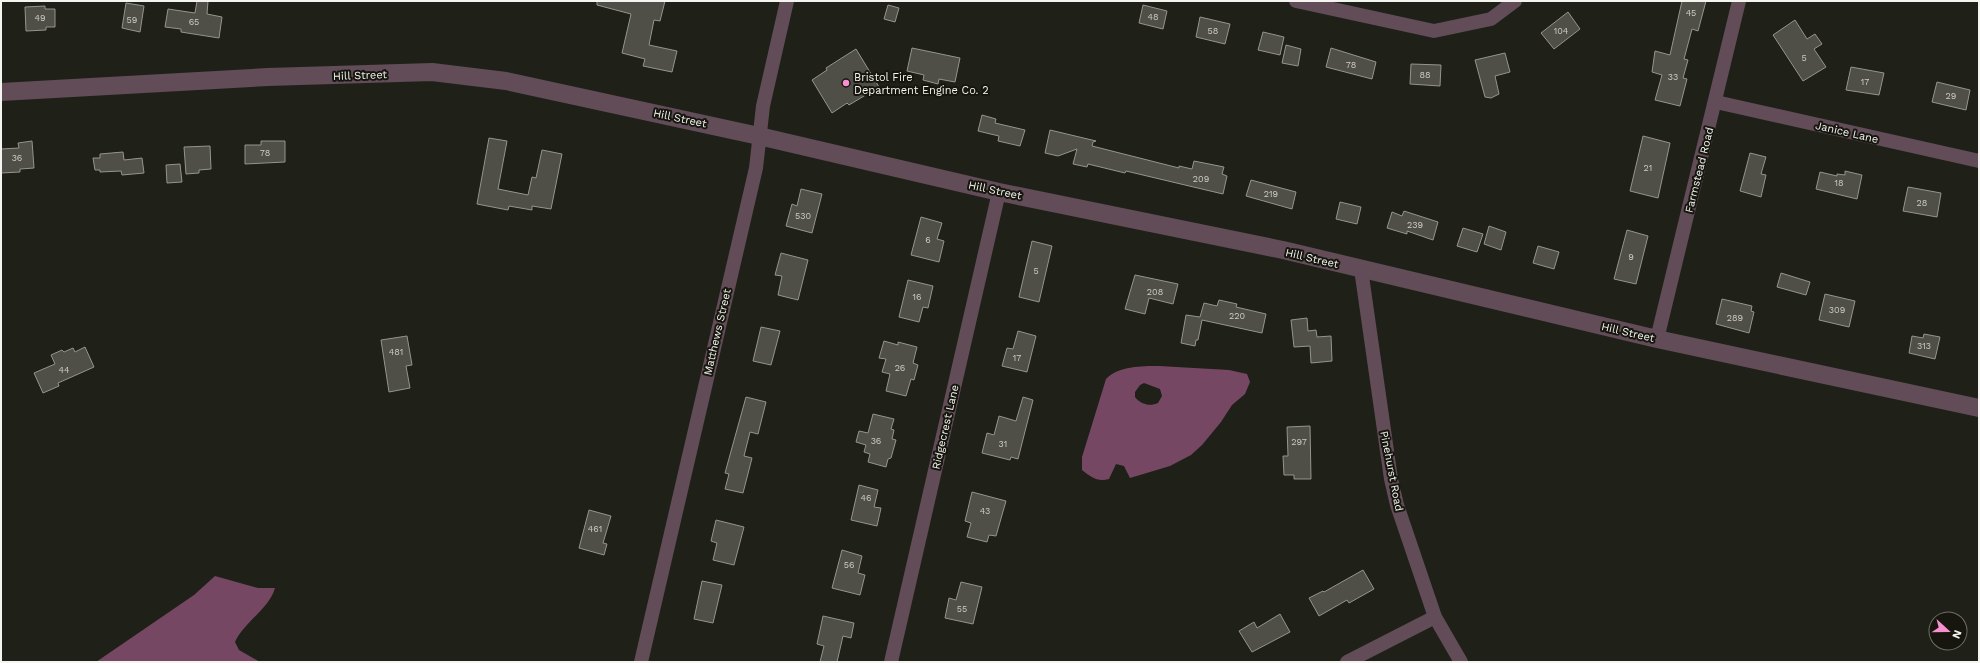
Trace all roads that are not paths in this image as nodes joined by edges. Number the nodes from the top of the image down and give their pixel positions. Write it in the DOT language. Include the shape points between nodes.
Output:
graph roads {
  1 [pos="787,1"];
  2 [pos="1296,1"];
  3 [pos="1515,1"];
  4 [pos="1739,1"];
  5 [pos="1,92"];
  6 [pos="1716,102"];
  7 [pos="759,136"];
  8 [pos="1979,161"];
  9 [pos="999,192"];
  10 [pos="1361,269"];
  11 [pos="1657,339"];
  12 [pos="1979,408"];
  13 [pos="1435,616"];
  14 [pos="641,662"];
  15 [pos="891,662"];
  16 [pos="1347,662"];
  17 [pos="1461,662"];
  1 -- 7 [label="street, Matthews Street" via="763,106"];
  2 -- 3 [label="street" via="1434,31 1491,19"];
  4 -- 6 [label="street, Farmstead Road"];
  5 -- 7 [label="street, Hill Street" via="432,72 506,81"];
  6 -- 8 [label="street, Janice Lane"];
  6 -- 11 [label="street, Farmstead Road"];
  7 -- 9 [label="street, Hill Street"];
  7 -- 14 [label="street, Matthews Street" via="756,168"];
  9 -- 10 [label="street, Hill Street" via="1283,250"];
  9 -- 15 [label="street, Ridgecrest Lane"];
  10 -- 11 [label="street, Hill Street"];
  10 -- 13 [label="street, Pinehurst Road" via="1391,479 1397,506"];
  11 -- 12 [label="street, Hill Street"];
  13 -- 16 [label="street"];
  13 -- 17 [label="street, Pinehurst Road"];
}
